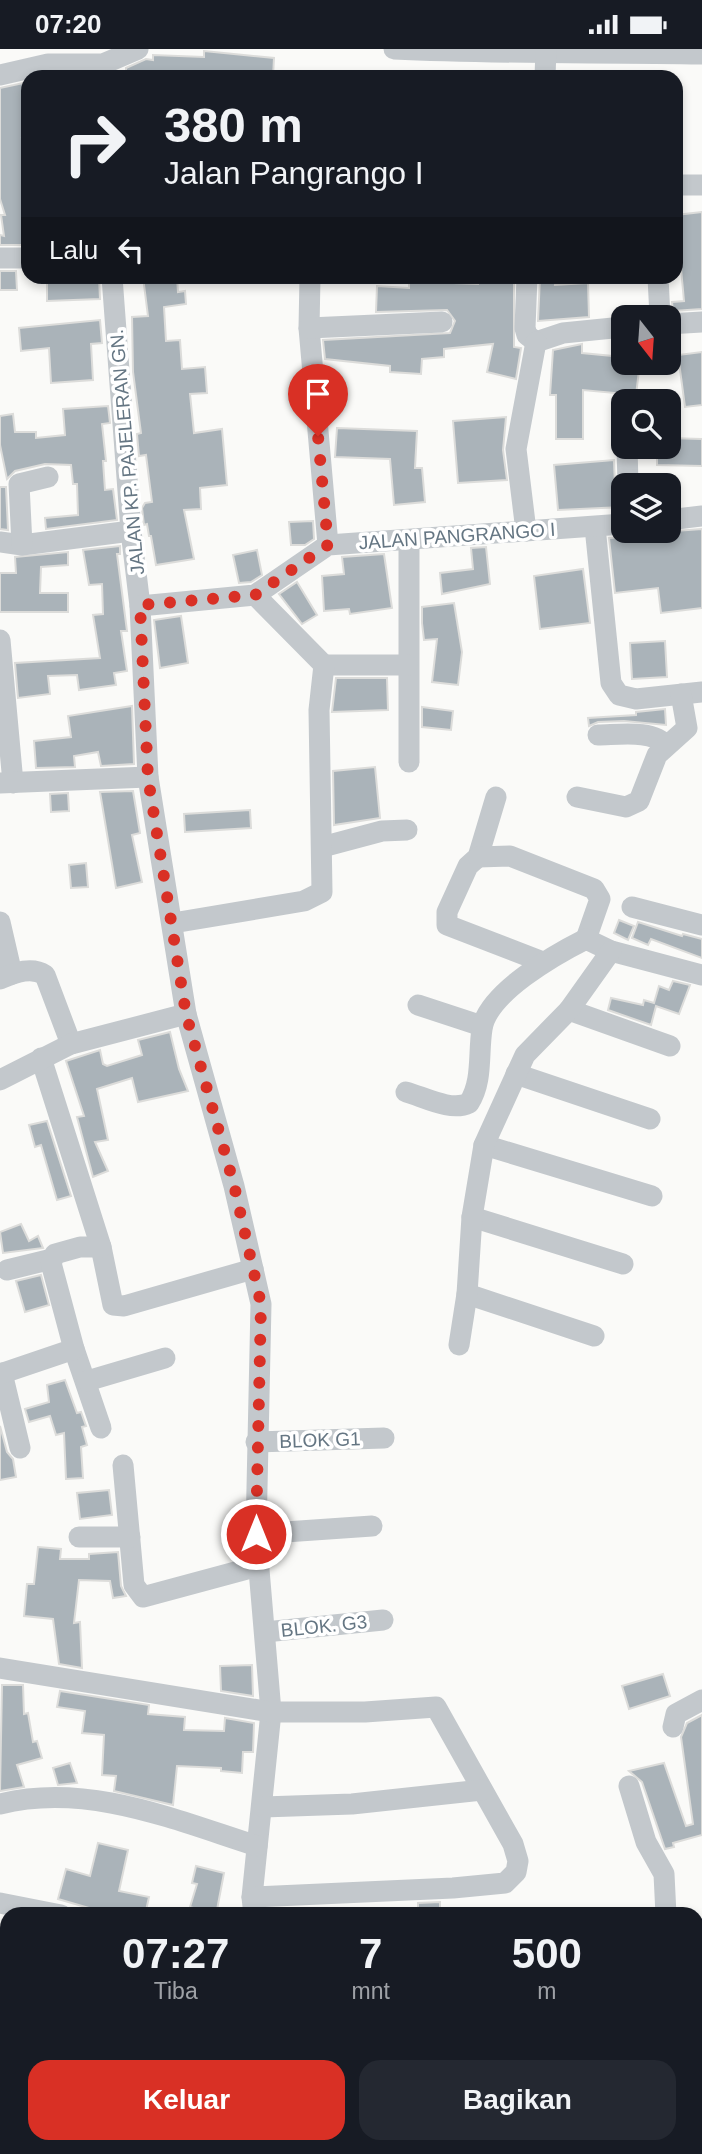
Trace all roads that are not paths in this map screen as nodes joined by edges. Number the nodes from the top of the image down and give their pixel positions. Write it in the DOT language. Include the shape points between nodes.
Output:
graph roads {
  1 [pos="138,49"];
  2 [pos="394,49"];
  3 [pos="546,51"];
  4 [pos="702,54"];
  5 [pos="103,63"];
  6 [pos="21,70"];
  7 [pos="22,70"];
  8 [pos="545,70"];
  9 [pos="0,75"];
  10 [pos="702,184"];
  11 [pos="683,185"];
  12 [pos="0,258"];
  13 [pos="21,258"];
  14 [pos="113,284"];
  15 [pos="310,284"];
  16 [pos="527,284"];
  17 [pos="658,284"];
  18 [pos="659,305"];
  19 [pos="442,322"];
  20 [pos="702,322"];
  21 [pos="681,323"];
  22 [pos="309,328"];
  23 [pos="611,328"];
  24 [pos="536,342"];
  25 [pos="48,477"];
  26 [pos="702,516"];
  27 [pos="681,518"];
  28 [pos="611,525"];
  29 [pos="595,527"];
  30 [pos="131,531"];
  31 [pos="526,531"];
  32 [pos="409,541"];
  33 [pos="0,542"];
  34 [pos="22,545"];
  35 [pos="328,545"];
  36 [pos="255,595"];
  37 [pos="140,605"];
  38 [pos="0,640"];
  39 [pos="324,665"];
  40 [pos="407,665"];
  41 [pos="691,693"];
  42 [pos="598,735"];
  43 [pos="666,746"];
  44 [pos="409,762"];
  45 [pos="148,778"];
  46 [pos="6,783"];
  47 [pos="496,797"];
  48 [pos="577,797"];
  49 [pos="407,830"];
  50 [pos="322,847"];
  51 [pos="478,857"];
  52 [pos="632,907"];
  53 [pos="0,922"];
  54 [pos="173,923"];
  55 [pos="702,925"];
  56 [pos="586,939"];
  57 [pos="611,951"];
  58 [pos="543,962"];
  59 [pos="702,975"];
  60 [pos="6,976"];
  61 [pos="418,1005"];
  62 [pos="569,1010"];
  63 [pos="186,1014"];
  64 [pos="482,1026"];
  65 [pos="71,1044"];
  66 [pos="670,1047"];
  67 [pos="41,1058"];
  68 [pos="516,1074"];
  69 [pos="0,1080"];
  70 [pos="406,1091"];
  71 [pos="650,1119"];
  72 [pos="484,1145"];
  73 [pos="652,1196"];
  74 [pos="472,1217"];
  75 [pos="101,1247"];
  76 [pos="52,1259"];
  77 [pos="623,1264"];
  78 [pos="253,1269"];
  79 [pos="7,1270"];
  80 [pos="467,1294"];
  81 [pos="594,1336"];
  82 [pos="459,1345"];
  83 [pos="74,1349"];
  84 [pos="165,1358"];
  85 [pos="1,1374"];
  86 [pos="87,1381"];
  87 [pos="101,1428"];
  88 [pos="384,1438"];
  89 [pos="256,1442"];
  90 [pos="20,1448"];
  91 [pos="123,1465"];
  92 [pos="372,1526"];
  93 [pos="256,1534"];
  94 [pos="79,1537"];
  95 [pos="130,1537"];
  96 [pos="258,1566"];
  97 [pos="383,1619"];
  98 [pos="265,1632"];
  99 [pos="0,1668"];
  100 [pos="702,1700"];
  101 [pos="271,1712"];
  102 [pos="673,1727"];
  103 [pos="629,1786"];
  104 [pos="482,1790"];
  105 [pos="0,1804"];
  106 [pos="263,1807"];
  107 [pos="257,1846"];
  108 [pos="0,1903"];
  109 [pos="253,1906"];
  110 [pos="20,1907"];
  111 [pos="666,1907"];
  1 -- 5 [label="street"];
  2 -- 3 [label="street"];
  3 -- 4 [label="street"];
  3 -- 8 [label="street"];
  5 -- 7 [label="street" via="48,64"];
  6 -- 9 [label="street"];
  10 -- 11 [label="street"];
  12 -- 13 [label="street"];
  14 -- 30 [label="street, JALAN KP. PAJELERAN GN."];
  15 -- 22 [label="street"];
  16 -- 24 [label="street" via="525,328"];
  17 -- 18 [label="street"];
  19 -- 22 [label="street"];
  20 -- 21 [label="street"];
  22 -- 35 [label="street"];
  23 -- 24 [label="street" via="563,333"];
  24 -- 31 [label="street" via="516,449"];
  25 -- 34 [label="street" via="19,484"];
  26 -- 27 [label="street"];
  28 -- 29 [label="street, JALAN PANGRANGO I"];
  29 -- 31 [label="street, JALAN PANGRANGO I"];
  29 -- 41 [label="street" via="611,683 619,695 636,699"];
  30 -- 34 [label="street"];
  30 -- 37 [label="street, JALAN KP. PAJELERAN GN."];
  31 -- 32 [label="street, JALAN PANGRANGO I"];
  32 -- 35 [label="street, JALAN PANGRANGO I"];
  32 -- 40 [label="street"];
  33 -- 34 [label="street"];
  35 -- 36 [label="street"];
  36 -- 37 [label="street"];
  36 -- 39 [label="street"];
  37 -- 45 [label="street, JALAN KP. PAJELERAN GN."];
  38 -- 46 [label="street"];
  39 -- 40 [label="street"];
  39 -- 50 [label="street" via="319,710"];
  40 -- 44 [label="street"];
  41 -- 43 [label="street" via="687,728"];
  42 -- 43 [label="street" via="652,736"];
  43 -- 48 [label="street" via="657,755 644,792 634,804 626,807"];
  45 -- 46 [label="street"];
  45 -- 54 [label="street, JALAN KP. PAJELERAN GN."];
  47 -- 51 [label="street"];
  49 -- 50 [label="street" via="382,831"];
  50 -- 54 [label="street" via="322,892 315,898"];
  51 -- 56 [label="street" via="510,856 594,889 600,899"];
  51 -- 58 [label="street" via="461,879 447,912 447,925"];
  52 -- 55 [label="street"];
  53 -- 60 [label="street"];
  54 -- 63 [label="street, JALAN KP. PAJELERAN GN."];
  56 -- 57 [label="street"];
  56 -- 58 [label="street"];
  57 -- 59 [label="street"];
  57 -- 62 [label="street"];
  58 -- 64 [label="street" via="505,995"];
  60 -- 65 [label="street" via="39,971 46,975"];
  61 -- 64 [label="street"];
  62 -- 66 [label="street"];
  62 -- 68 [label="street" via="525,1055"];
  63 -- 65 [label="street"];
  63 -- 78 [label="street, JALAN KP. PAJELERAN GN."];
  64 -- 70 [label="street" via="477,1083 469,1103 461,1108"];
  65 -- 67 [label="street"];
  67 -- 69 [label="street"];
  67 -- 75 [label="street"];
  68 -- 71 [label="street"];
  68 -- 72 [label="street"];
  72 -- 73 [label="street"];
  72 -- 74 [label="street"];
  74 -- 77 [label="street"];
  74 -- 80 [label="street"];
  75 -- 76 [label="street" via="66,1250"];
  75 -- 78 [label="street" via="115,1307"];
  76 -- 79 [label="street"];
  76 -- 83 [label="street" via="51,1272"];
  78 -- 89 [label="street, JALAN KP. PAJELERAN GN." via="262,1327"];
  80 -- 81 [label="street"];
  80 -- 82 [label="street"];
  83 -- 85 [label="street"];
  83 -- 86 [label="street"];
  84 -- 86 [label="street"];
  85 -- 90 [label="street"];
  86 -- 87 [label="street"];
  88 -- 89 [label="street, BLOK G1"];
  89 -- 93 [label="street, JALAN KP. PAJELERAN GN."];
  91 -- 95 [label="street"];
  92 -- 93 [label="street"];
  93 -- 96 [label="street, JALAN KP. PAJELERAN GN."];
  94 -- 95 [label="street"];
  95 -- 96 [label="street" via="134,1585 143,1597"];
  96 -- 98 [label="street, JALAN KP. PAJELERAN GN."];
  97 -- 98 [label="street, BLOK. G3"];
  98 -- 101 [label="street, JALAN KP. PAJELERAN GN."];
  99 -- 101 [label="street"];
  100 -- 102 [label="street" via="676,1714"];
  101 -- 104 [label="street" via="436,1707"];
  101 -- 106 [label="street, JALAN KP. PAJELERAN GN."];
  103 -- 111 [label="street" via="646,1842 664,1874"];
  104 -- 106 [label="street" via="352,1804"];
  104 -- 109 [label="street" via="518,1861 516,1872 505,1883"];
  105 -- 107 [label="street" via="45,1796 99,1801"];
  106 -- 107 [label="street, JALAN KP. PAJELERAN GN."];
  107 -- 109 [label="street, JALAN KP. PAJELERAN GN."];
  108 -- 110 [label="street"];
}
